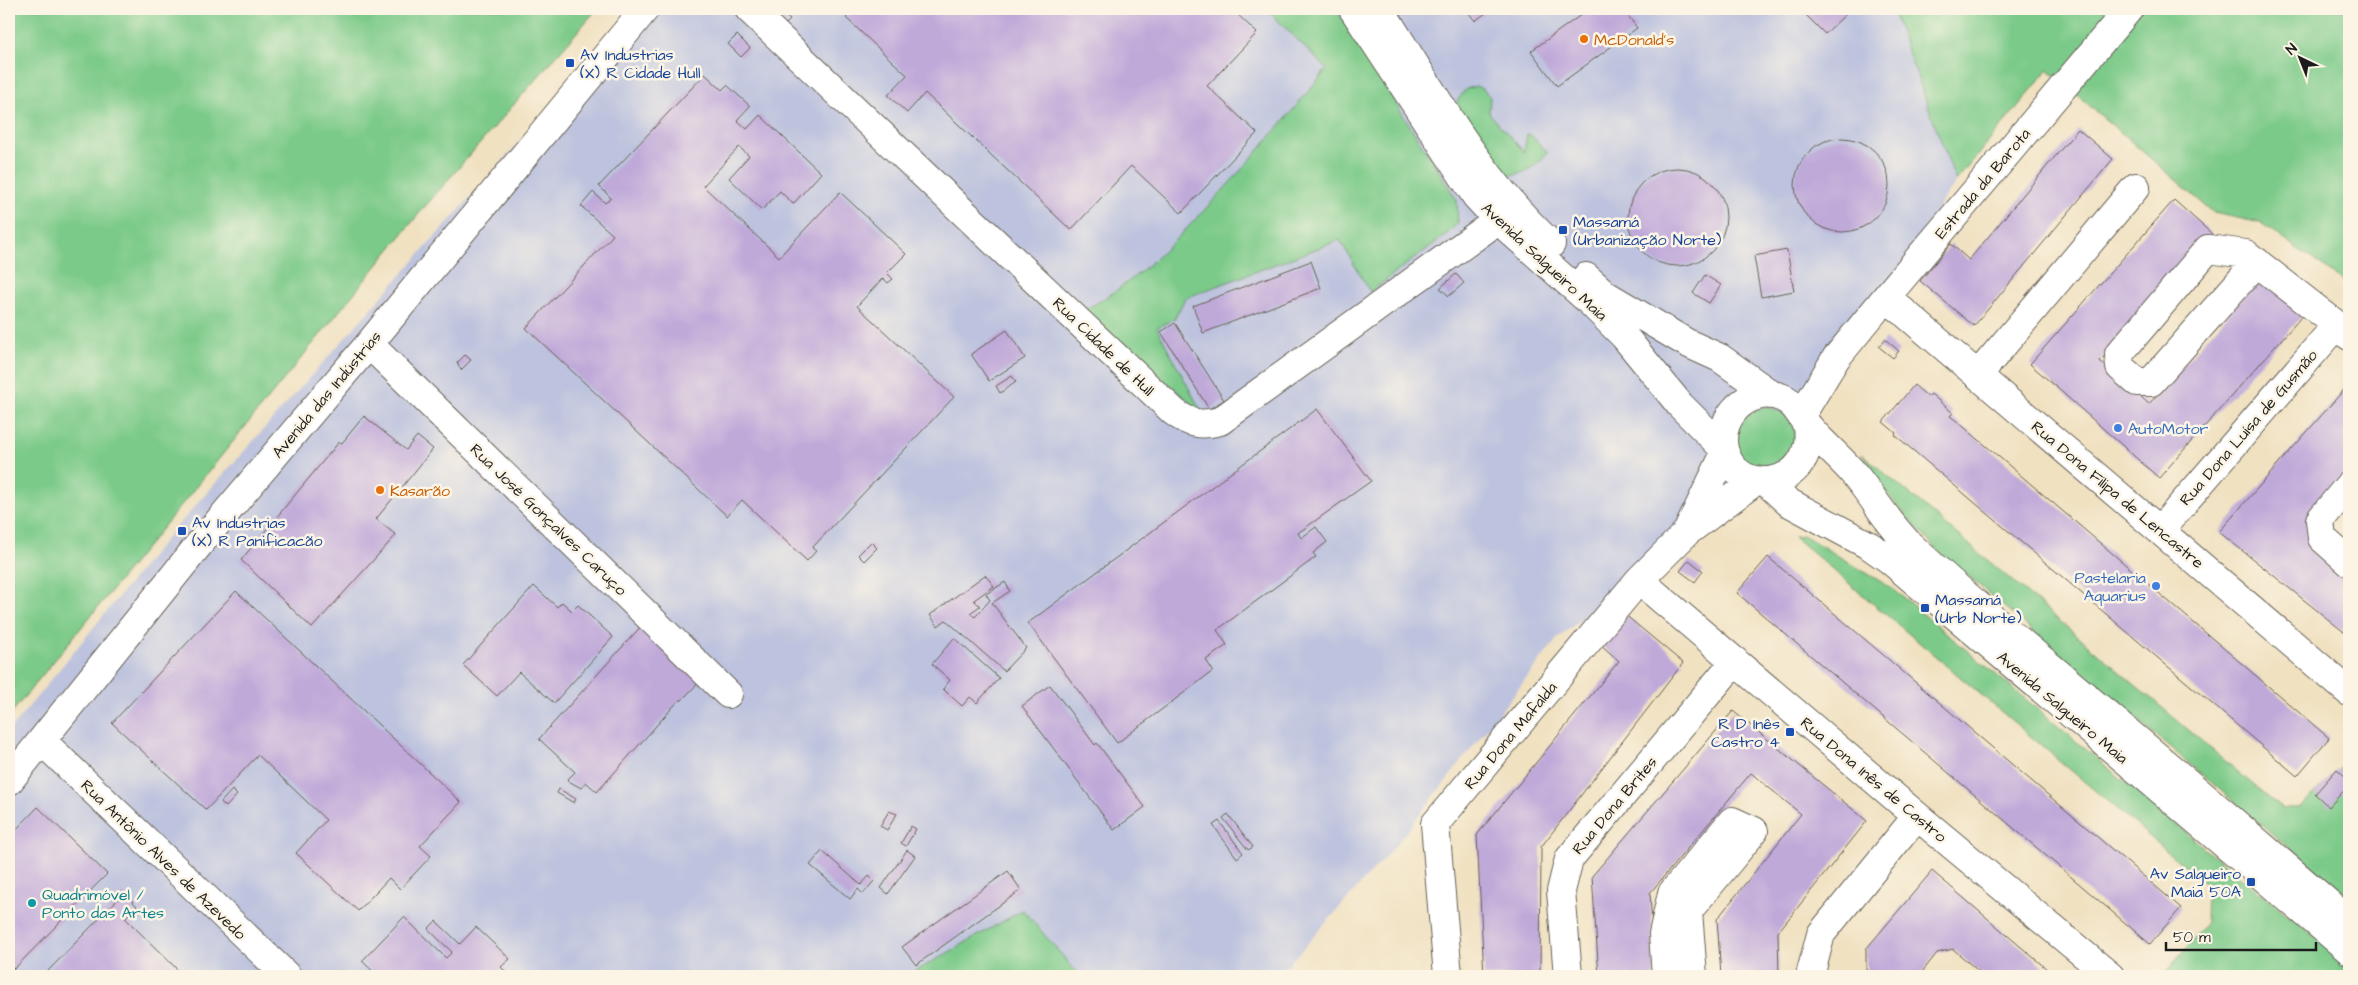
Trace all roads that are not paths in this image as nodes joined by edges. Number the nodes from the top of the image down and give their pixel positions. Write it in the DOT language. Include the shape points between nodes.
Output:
graph roads {
  1 [pos="645,9"];
  2 [pos="748,9"];
  3 [pos="1353,9"];
  4 [pos="1380,9"];
  5 [pos="2129,9"];
  6 [pos="2136,187"];
  7 [pos="1498,220"];
  8 [pos="2257,262"];
  9 [pos="1886,297"];
  10 [pos="2343,330"];
  11 [pos="369,344"];
  12 [pos="1978,375"];
  13 [pos="1791,408"];
  14 [pos="1725,451"];
  15 [pos="1761,481"];
  16 [pos="2349,485"];
  17 [pos="2160,530"];
  18 [pos="1687,532"];
  19 [pos="2349,562"];
  20 [pos="1640,580"];
  21 [pos="1736,660"];
  22 [pos="2349,692"];
  23 [pos="728,694"];
  24 [pos="42,741"];
  25 [pos="9,781"];
  26 [pos="1917,816"];
  27 [pos="2349,921"];
  28 [pos="2349,950"];
  29 [pos="287,976"];
  30 [pos="1448,976"];
  31 [pos="1568,976"];
  32 [pos="1666,976"];
  33 [pos="1693,976"];
  34 [pos="1810,976"];
  35 [pos="2110,976"];
  1 -- 11 [label="street, Avenida das Indústrias"];
  2 -- 7 [label="street, Rua Cidade de Hull" via="1174,412 1195,424 1206,425 1220,420"];
  3 -- 7 [label="street, Avenida Salgueiro Maia" via="1476,196"];
  4 -- 13 [label="street, Avenida Salgueiro Maia" via="1499,190 1546,240 1606,294 1687,343 1720,358"];
  5 -- 9 [label="street, Estrada da Barota"];
  6 -- 12 [label="street"];
  7 -- 14 [label="street, Avenida Salgueiro Maia" via="1618,330 1680,405"];
  8 -- 8 [label="street" via="2246,254 2208,249 2119,354 2120,367 2137,382 2151,382"];
  8 -- 10 [label="street"];
  9 -- 12 [label="street, Rua Dona Filipa de Lencastre"];
  9 -- 13 [label="street, Estrada da Barota"];
  10 -- 17 [label="street, Rua Dona Luísa de Gusmão"];
  11 -- 23 [label="street, Rua José Gonçalves Caruço"];
  11 -- 24 [label="street, Avenida das Indústrias" via="201,542"];
  12 -- 17 [label="street, Rua Dona Filipa de Lencastre"];
  13 -- 14 [label="street" via="1760,395 1748,398 1734,410 1725,425"];
  13 -- 15 [label="street" via="1810,439 1807,452 1791,474"];
  13 -- 27 [label="street, Avenida Salgueiro Maia" via="1854,475 1909,544"];
  14 -- 15 [label="street, Avenida Salgueiro Maia" via="1738,470"];
  14 -- 18 [label="street, Rua Dona Mafalda"];
  15 -- 18 [label="street, Rua Dona Mafalda"];
  15 -- 28 [label="street, Avenida Salgueiro Maia" via="1788,502 1890,560"];
  16 -- 19 [label="street" via="2320,520 2322,538"];
  17 -- 22 [label="street, Rua Dona Filipa de Lencastre"];
  18 -- 20 [label="street, Rua Dona Mafalda"];
  20 -- 21 [label="street, Rua Dona Inês de Castro"];
  20 -- 30 [label="street, Rua Dona Mafalda" via="1435,824"];
  21 -- 26 [label="street, Rua Dona Inês de Castro"];
  21 -- 31 [label="street, Rua Dona Brites" via="1569,859 1561,891"];
  24 -- 25 [label="street, Avenida das Indústrias"];
  24 -- 29 [label="street, Rua Antônio Alves de Azevedo"];
  26 -- 34 [label="street" via="1820,934"];
  26 -- 35 [label="street, Rua Dona Inês de Castro"];
  32 -- 33 [label="street" via="1663,934 1672,893 1732,821 1754,831 1688,911"];
}
